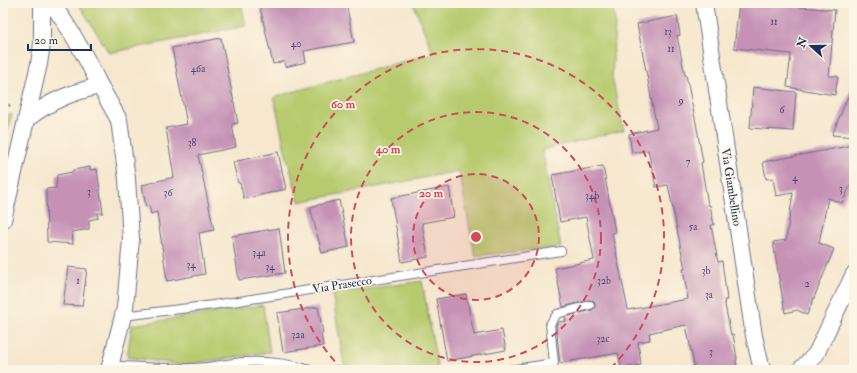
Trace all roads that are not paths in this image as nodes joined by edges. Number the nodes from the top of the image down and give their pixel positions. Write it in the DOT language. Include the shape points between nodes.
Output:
graph roads {
  1 [pos="42,3"];
  2 [pos="51,3"];
  3 [pos="704,3"];
  4 [pos="100,86"];
  5 [pos="27,119"];
  6 [pos="3,220"];
  7 [pos="560,251"];
  8 [pos="854,274"];
  9 [pos="590,305"];
  10 [pos="123,316"];
  11 [pos="110,368"];
  12 [pos="310,370"];
  13 [pos="509,370"];
  14 [pos="762,370"];
  15 [pos="800,370"];
  1 -- 5 [label="street" via="42,44"];
  2 -- 4 [label="street" via="85,54"];
  3 -- 14 [label="street, Via Giambellino" via="754,336"];
  4 -- 5 [label="street" via="78,91 54,101"];
  4 -- 10 [label="street" via="119,120 128,179 131,239"];
  5 -- 6 [label="street"];
  7 -- 10 [label="lane, Via Prasecco" via="212,305"];
  8 -- 15 [label="street" via="816,354"];
  9 -- 13 [label="lane" via="557,314 550,324 554,363"];
  10 -- 11 [label="street"];
  11 -- 12 [label="lane" via="194,368 266,362"];
}
